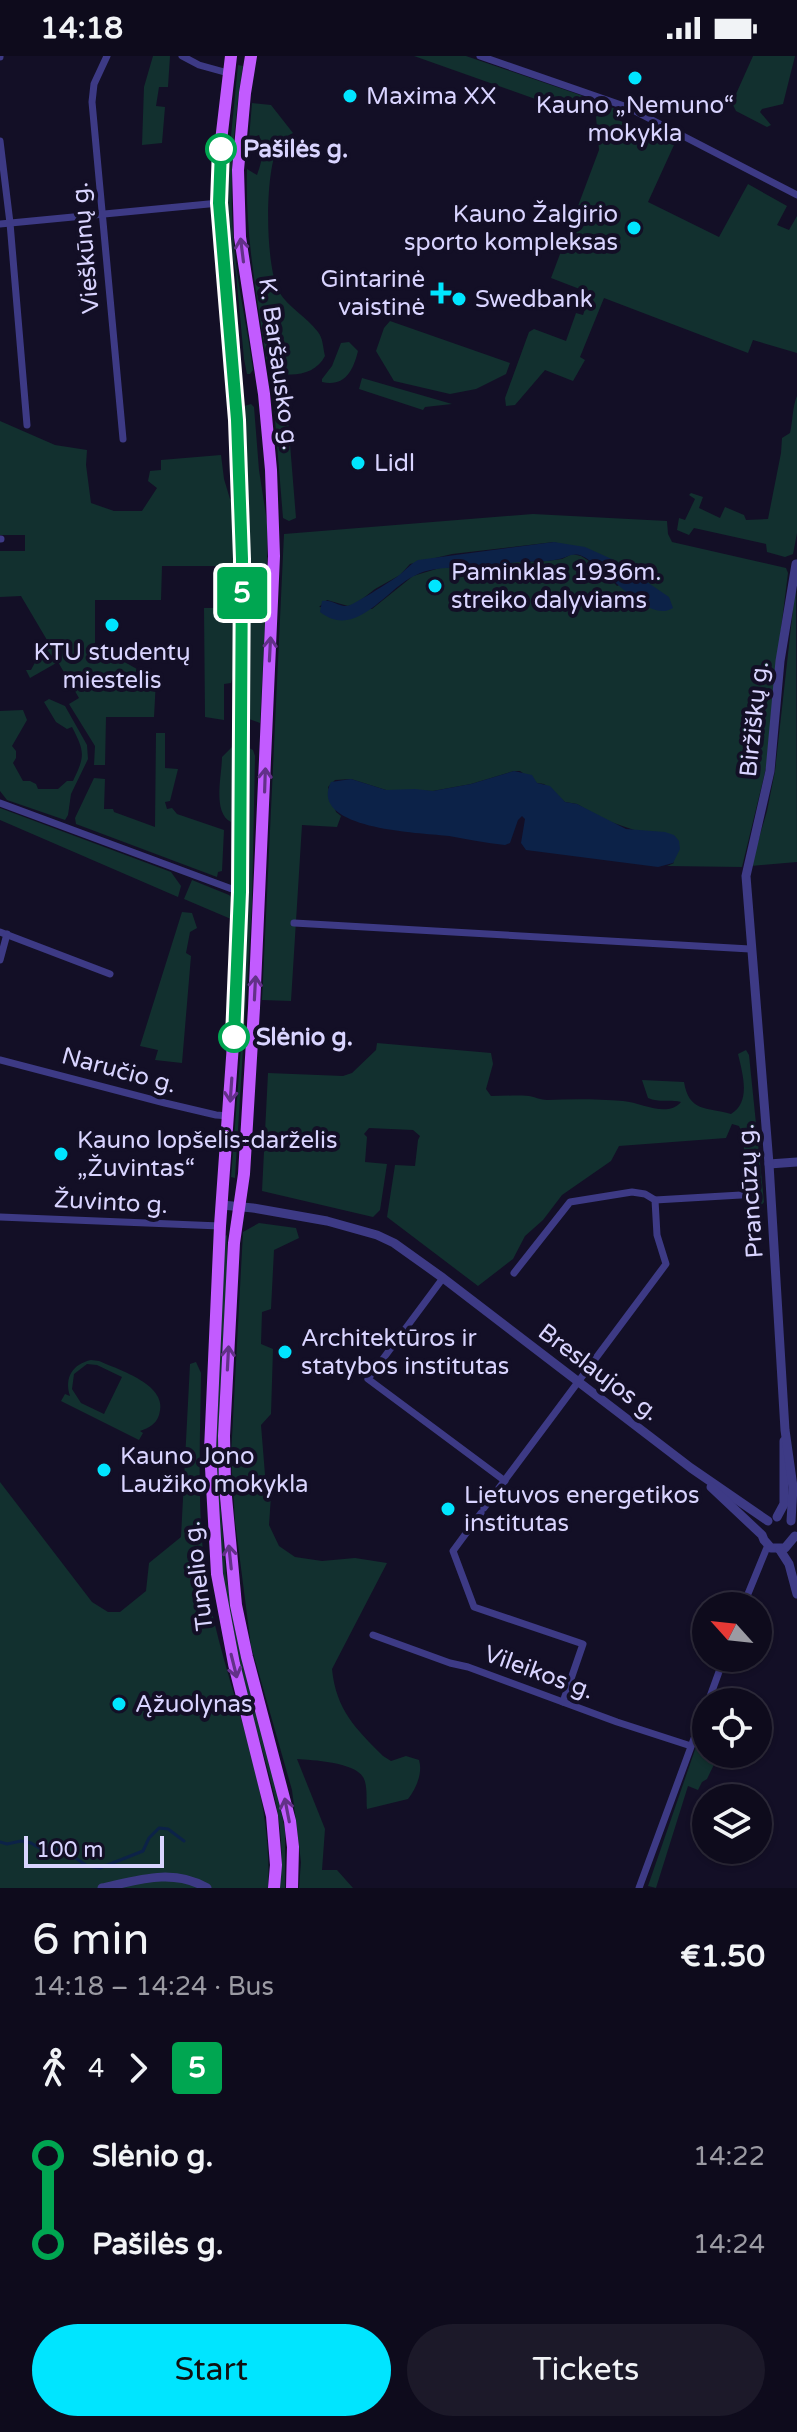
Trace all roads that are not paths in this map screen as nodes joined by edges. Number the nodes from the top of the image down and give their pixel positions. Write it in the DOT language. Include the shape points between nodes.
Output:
graph roads {
  1 [pos="107,56"];
  2 [pos="182,56"];
  3 [pos="231,56"];
  4 [pos="251,56"];
  5 [pos="480,56"];
  6 [pos="228,73"];
  7 [pos="0,141"];
  8 [pos="797,195"];
  9 [pos="219,203"];
  10 [pos="102,215"];
  11 [pos="10,223"];
  12 [pos="0,224"];
  13 [pos="27,425"];
  14 [pos="123,439"];
  15 [pos="796,564"];
  16 [pos="241,727"];
  17 [pos="267,727"];
  18 [pos="0,803"];
  19 [pos="746,876"];
  20 [pos="240,892"];
  21 [pos="294,923"];
  22 [pos="4,933"];
  23 [pos="750,949"];
  24 [pos="0,960"];
  25 [pos="110,974"];
  26 [pos="0,1060"];
  27 [pos="229,1116"];
  28 [pos="797,1162"];
  29 [pos="769,1164"];
  30 [pos="741,1195"];
  31 [pos="655,1200"];
  32 [pos="222,1205"];
  33 [pos="239,1206"];
  34 [pos="0,1217"];
  35 [pos="220,1226"];
  36 [pos="514,1273"];
  37 [pos="443,1278"];
  38 [pos="578,1382"];
  39 [pos="691,1468"];
  40 [pos="505,1481"];
  41 [pos="792,1486"];
  42 [pos="772,1519"];
  43 [pos="791,1521"];
  44 [pos="762,1535"];
  45 [pos="795,1536"];
  46 [pos="768,1545"];
  47 [pos="780,1550"];
  48 [pos="797,1550"];
  49 [pos="749,1592"];
  50 [pos="797,1594"];
  51 [pos="373,1635"];
  52 [pos="563,1702"];
  53 [pos="691,1746"];
  54 [pos="102,1888"];
  55 [pos="207,1888"];
  56 [pos="274,1888"];
  57 [pos="292,1888"];
  58 [pos="639,1888"];
  1 -- 10 [label="street, Vieškūnų g." via="92,102"];
  2 -- 6 [label="street"];
  3 -- 6 [label="main road, K. Baršausko g."];
  17 -- 4 [label="main road, K. Baršausko g., one-way" via="274,527 264,394 240,237 238,170"];
  5 -- 8 [label="street" via="627,107"];
  6 -- 9 [label="main road, K. Baršausko g."];
  7 -- 11 [label="street"];
  9 -- 10 [label="street"];
  9 -- 16 [label="main road, K. Baršausko g." via="240,469"];
  10 -- 11 [label="street"];
  10 -- 14 [label="street, Vieškūnų g."];
  11 -- 12 [label="street"];
  11 -- 13 [label="street"];
  15 -- 19 [label="street, Biržiškų g." via="770,771"];
  16 -- 17 [label="main road"];
  16 -- 20 [label="main road, K. Baršausko g."];
  33 -- 17 [label="main road, K. Baršausko g., one-way"];
  18 -- 20 [label="street"];
  19 -- 23 [label="street, Prancūzų g."];
  20 -- 27 [label="main road, K. Baršausko g., one-way"];
  21 -- 23 [label="street"];
  22 -- 24 [label="street"];
  22 -- 25 [label="street"];
  23 -- 29 [label="street, Prancūzų g."];
  26 -- 27 [label="street, Naručio g."];
  27 -- 32 [label="main road, K. Baršausko g."];
  28 -- 29 [label="street"];
  29 -- 41 [label="street, Prancūzų g."];
  30 -- 31 [label="street"];
  31 -- 36 [label="street" via="632,1192 570,1202"];
  31 -- 38 [label="street" via="666,1264"];
  32 -- 33 [label="street, Breslaujos g."];
  32 -- 35 [label="main road, Tunelio g."];
  33 -- 37 [label="street, Breslaujos g." via="377,1235"];
  57 -- 33 [label="main road, Tunelio g., one-way" via="290,1821 244,1644 227,1523 224,1436"];
  34 -- 35 [label="street, Žuvinto g."];
  35 -- 56 [label="main road, Tunelio g., one-way" via="210,1415 213,1537 224,1620 272,1816"];
  37 -- 38 [label="street, Breslaujos g."];
  37 -- 40 [label="street" via="368,1379"];
  38 -- 39 [label="street, Breslaujos g."];
  38 -- 40 [label="street"];
  39 -- 42 [label="street, Breslaujos g."];
  39 -- 44 [label="street, Breslaujos g."];
  40 -- 52 [label="street" via="453,1551 474,1607 583,1644"];
  41 -- 42 [label="street, Prancūzų g."];
  41 -- 43 [label="street, Prancūzų g."];
  42 -- 43 [label="street"];
  42 -- 44 [label="street"];
  43 -- 45 [label="street"];
  44 -- 46 [label="street"];
  45 -- 47 [label="street"];
  45 -- 48 [label="street"];
  46 -- 47 [label="street"];
  46 -- 49 [label="street"];
  47 -- 50 [label="street"];
  51 -- 52 [label="street, Vileikos g."];
  52 -- 53 [label="street, Vileikos g."];
  53 -- 58 [label="street"];
  54 -- 55 [label="street" via="168,1875"];
}
